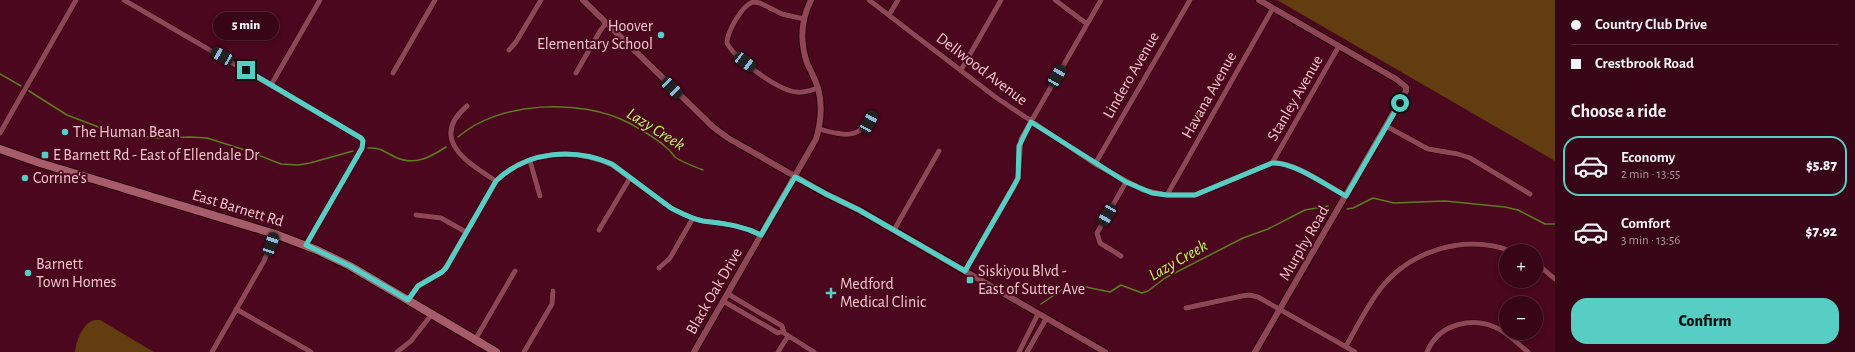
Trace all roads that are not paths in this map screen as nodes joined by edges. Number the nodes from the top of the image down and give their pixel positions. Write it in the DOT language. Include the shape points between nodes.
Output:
graph roads {
  1 [pos="76,0"];
  2 [pos="124,0"];
  3 [pos="320,0"];
  4 [pos="435,0"];
  5 [pos="540,0"];
  6 [pos="583,0"];
  7 [pos="810,0"];
  8 [pos="868,0"];
  9 [pos="898,0"];
  10 [pos="1001,0"];
  11 [pos="1055,0"];
  12 [pos="1101,0"];
  13 [pos="1190,0"];
  14 [pos="1259,0"];
  15 [pos="1273,8"];
  16 [pos="889,15"];
  17 [pos="804,19"];
  18 [pos="606,24"];
  19 [pos="1087,24"];
  20 [pos="1340,46"];
  21 [pos="509,50"];
  22 [pos="960,70"];
  23 [pos="393,73"];
  24 [pos="576,73"];
  25 [pos="271,85"];
  26 [pos="818,88"];
  27 [pos="467,106"];
  28 [pos="874,114"];
  29 [pos="1031,122"];
  30 [pos="1386,126"];
  31 [pos="819,129"];
  32 [pos="0,133"];
  33 [pos="0,148"];
  34 [pos="939,151"];
  35 [pos="530,161"];
  36 [pos="1272,163"];
  37 [pos="1095,164"];
  38 [pos="795,177"];
  39 [pos="630,178"];
  40 [pos="496,181"];
  41 [pos="1126,182"];
  42 [pos="1530,194"];
  43 [pos="1167,195"];
  44 [pos="540,196"];
  45 [pos="1346,196"];
  46 [pos="416,215"];
  47 [pos="693,218"];
  48 [pos="600,230"];
  49 [pos="894,230"];
  50 [pos="466,232"];
  51 [pos="275,234"];
  52 [pos="761,235"];
  53 [pos="306,245"];
  54 [pos="1499,248"];
  55 [pos="1121,256"];
  56 [pos="659,268"];
  57 [pos="1543,269"];
  58 [pos="515,271"];
  59 [pos="965,271"];
  60 [pos="1555,279"];
  61 [pos="554,291"];
  62 [pos="728,294"];
  63 [pos="408,300"];
  64 [pos="723,301"];
  65 [pos="236,308"];
  66 [pos="1186,308"];
  67 [pos="1280,310"];
  68 [pos="432,314"];
  69 [pos="1038,314"];
  70 [pos="1046,319"];
  71 [pos="783,332"];
  72 [pos="788,336"];
  73 [pos="475,340"];
  74 [pos="1346,346"];
  75 [pos="212,352"];
  76 [pos="311,352"];
  77 [pos="397,352"];
  78 [pos="496,352"];
  79 [pos="524,352"];
  80 [pos="694,352"];
  81 [pos="778,352"];
  82 [pos="814,352"];
  83 [pos="1018,352"];
  84 [pos="1027,352"];
  85 [pos="1106,352"];
  86 [pos="1256,352"];
  87 [pos="1355,352"];
  88 [pos="1426,352"];
  89 [pos="1528,352"];
  1 -- 32 [label="street"];
  2 -- 25 [label="street"];
  3 -- 25 [label="street"];
  4 -- 23 [label="street"];
  5 -- 21 [label="street"];
  6 -- 18 [label="street"];
  7 -- 17 [label="street, Black Oak Drive"];
  8 -- 16 [label="street, Dellwood Avenue"];
  9 -- 16 [label="street"];
  10 -- 22 [label="street"];
  11 -- 19 [label="street"];
  12 -- 19 [label="street"];
  13 -- 37 [label="street, Lindero Avenue"];
  14 -- 15 [label="street"];
  15 -- 20 [label="street"];
  15 -- 43 [label="street, Havana Avenue"];
  16 -- 22 [label="street, Dellwood Avenue"];
  17 -- 26 [label="street, Black Oak Drive" via="802,36 805,55"];
  17 -- 26 [label="street" via="782,14 760,3 752,2 744,8 728,35 728,43 745,62 783,88 796,92"];
  18 -- 24 [label="street"];
  18 -- 38 [label="street" via="712,127"];
  19 -- 29 [label="street"];
  20 -- 30 [label="street, Murphy Road" via="1406,87"];
  20 -- 36 [label="street, Stanley Avenue"];
  22 -- 29 [label="street, Dellwood Avenue"];
  25 -- 53 [label="street" via="358,134 363,141 362,148"];
  26 -- 31 [label="street, Black Oak Drive" via="821,111"];
  27 -- 40 [label="street" via="460,112 453,125 454,146 469,163"];
  28 -- 31 [label="street" via="856,133 841,135"];
  29 -- 37 [label="street, Dellwood Avenue"];
  29 -- 59 [label="street" via="1019,146 1018,178"];
  30 -- 42 [label="street" via="1428,149 1464,156"];
  30 -- 45 [label="street, Murphy Road"];
  31 -- 38 [label="street, Black Oak Drive" via="812,148"];
  33 -- 51 [label="main road, East Barnett Rd"];
  34 -- 49 [label="street"];
  35 -- 39 [label="street" via="556,153 578,154 612,164"];
  35 -- 40 [label="street" via="508,171"];
  35 -- 44 [label="street"];
  36 -- 43 [label="street, Dellwood Avenue" via="1195,195"];
  36 -- 45 [label="street" via="1284,163"];
  37 -- 41 [label="street, Dellwood Avenue"];
  38 -- 49 [label="street"];
  38 -- 52 [label="street, Black Oak Drive"];
  39 -- 47 [label="street" via="671,208"];
  39 -- 48 [label="street"];
  40 -- 50 [label="street"];
  41 -- 43 [label="street, Dellwood Avenue" via="1152,193"];
  41 -- 55 [label="street" via="1097,233 1100,243"];
  45 -- 67 [label="street, Murphy Road"];
  46 -- 50 [label="street" via="440,218"];
  47 -- 52 [label="street" via="738,225"];
  47 -- 56 [label="street" via="670,258"];
  49 -- 59 [label="street"];
  50 -- 63 [label="street" via="446,268 418,286"];
  51 -- 53 [label="main road, East Barnett Rd"];
  51 -- 65 [label="street" via="264,261"];
  52 -- 62 [label="street, Black Oak Drive"];
  53 -- 63 [label="main road, East Barnett Rd" via="350,266"];
  54 -- 74 [label="street" via="1466,244 1421,255 1404,266 1381,288"];
  57 -- 60 [label="street"];
  58 -- 73 [label="street"];
  59 -- 69 [label="street"];
  61 -- 79 [label="street" via="552,304"];
  62 -- 64 [label="street, Black Oak Drive"];
  62 -- 71 [label="street" via="782,326"];
  63 -- 68 [label="main road, East Barnett Rd"];
  64 -- 71 [label="street" via="778,333"];
  64 -- 80 [label="street, Black Oak Drive"];
  65 -- 75 [label="street"];
  65 -- 76 [label="street"];
  66 -- 67 [label="street" via="1249,295 1258,297"];
  67 -- 74 [label="street"];
  67 -- 86 [label="street, Murphy Road"];
  68 -- 73 [label="main road, East Barnett Rd"];
  68 -- 77 [label="street" via="411,341"];
  69 -- 70 [label="street"];
  69 -- 83 [label="street"];
  70 -- 84 [label="street"];
  70 -- 85 [label="street"];
  71 -- 72 [label="street"];
  72 -- 81 [label="street"];
  72 -- 82 [label="street"];
  73 -- 78 [label="main road, East Barnett Rd"];
  74 -- 87 [label="street"];
  88 -- 89 [label="street" via="1432,342 1447,329 1456,324 1474,322 1500,330"];
}
